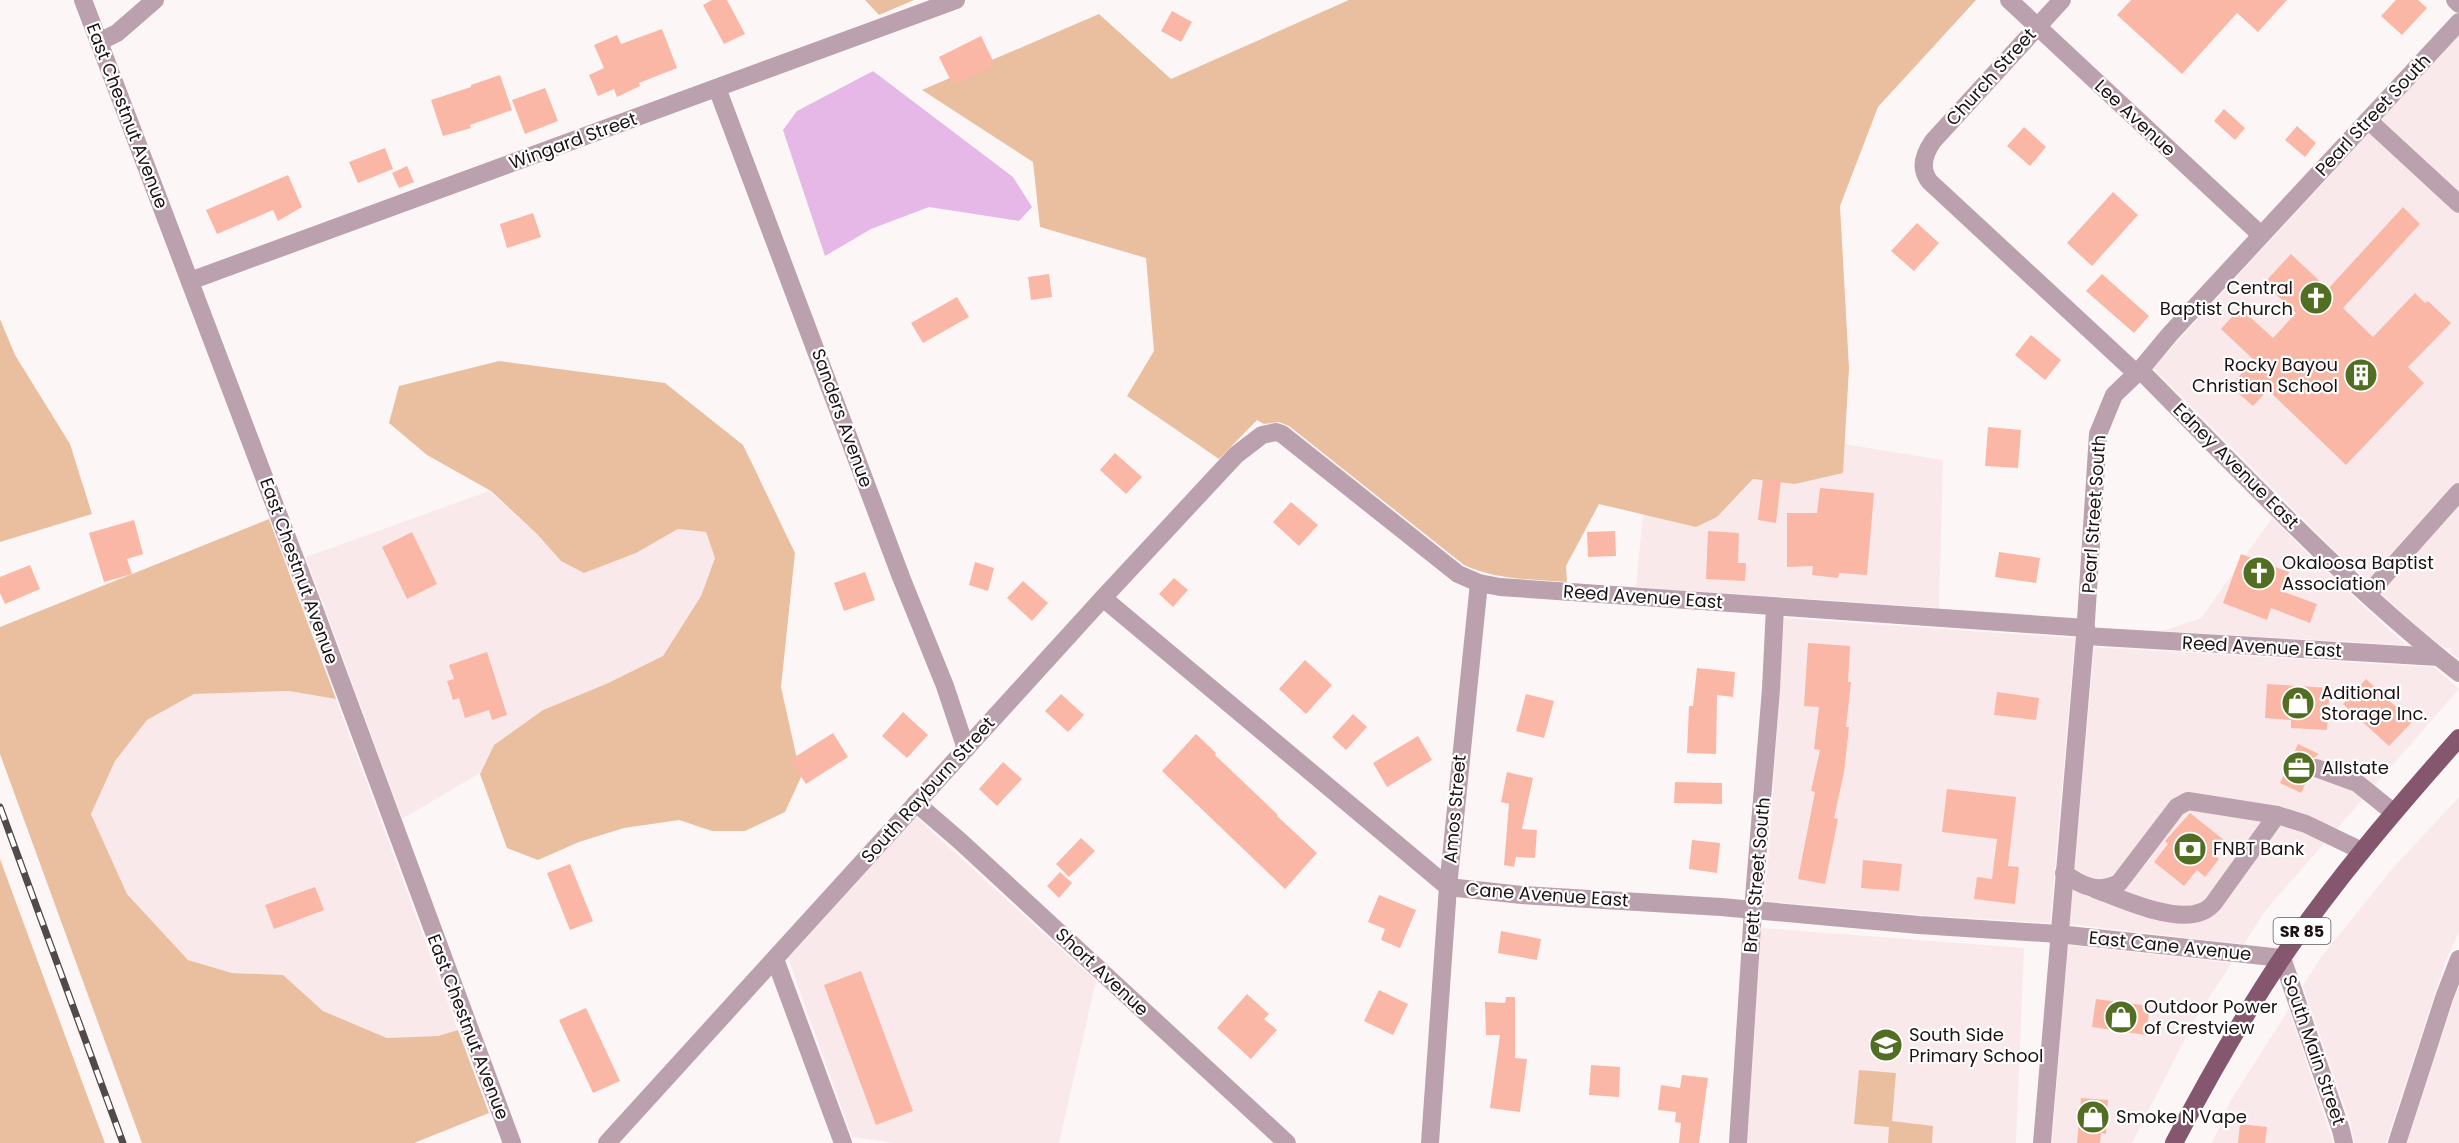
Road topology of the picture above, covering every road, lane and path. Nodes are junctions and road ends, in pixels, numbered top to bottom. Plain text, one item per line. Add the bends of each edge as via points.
1 (83, 0) edge
2 (155, 0) edge
3 (956, 0) edge
4 (2009, 0) edge
5 (2062, 0) edge
6 (2455, 0) edge
7 (2459, 4) edge
8 (2459, 22) edge
9 (2037, 26) junction
10 (99, 42) junction
11 (717, 88) junction
12 (2368, 120) junction
13 (1925, 158) joint
14 (2459, 204) edge
15 (2261, 235) junction
16 (190, 281) junction
17 (2138, 372) junction
18 (1253, 441) joint
19 (2459, 492) edge
20 (1479, 584) junction
21 (2368, 594) junction
22 (1103, 598) junction
23 (1775, 607) junction
24 (2086, 632) junction
25 (2439, 657) junction
26 (2459, 673) edge
27 (2459, 738) edge
28 (966, 748) junction
29 (2316, 768) dead end
30 (916, 803) junction
31 (2393, 812) junction
32 (2277, 815) junction
33 (2362, 851) junction
34 (2064, 873) junction
35 (1448, 887) junction
36 (2094, 889) junction
37 (1753, 910) junction
38 (2159, 912) junction
39 (2058, 934) junction
40 (2157, 945) junction
41 (2282, 958) junction
42 (775, 959) junction
43 (2458, 967) edge
44 (512, 1143) edge
45 (607, 1143) edge
46 (843, 1143) edge
47 (1287, 1143) edge
48 (1430, 1143) edge
49 (1738, 1143) edge
50 (2042, 1143) edge
51 (2174, 1143) edge
52 (2344, 1143) edge
53 (2397, 1143) edge

1 - 10 street, East Chestnut Avenue
2 - 10 street via 117,33
3 - 11 street, Wingard Street
4 - 9 street, Lee Avenue
5 - 9 street, Church Street
6 - 7 street
8 - 12 street, Pearl Street South
9 - 13 street, Church Street via 1933,141
9 - 15 street, Lee Avenue
10 - 16 street, East Chestnut Avenue
11 - 16 street, Wingard Street
11 - 28 street, Sanders Avenue
12 - 14 street
12 - 15 street, Pearl Street South
13 - 17 street, Edney Avenue East via 1923,167 1930,182
15 - 17 street, Pearl Street South
16 - 44 street, East Chestnut Avenue
17 - 21 street, Edney Avenue East
17 - 24 street, Pearl Street South via 2114,395 2098,434
18 - 20 street, Reed Avenue East via 1262,435 1282,434 1458,574
18 - 22 street, South Rayburn Street
19 - 21 street
20 - 23 street, Reed Avenue East
20 - 35 street, Amos Street
21 - 25 street, Edney Avenue East
22 - 28 street, South Rayburn Street
22 - 35 street, Cane Avenue East
23 - 24 street, Reed Avenue East
23 - 37 street, Brett Street South
24 - 25 street, Reed Avenue East
24 - 34 street, Pearl Street South
25 - 26 street, Edney Avenue East
27 - 31 main road, SR 85
28 - 30 street, South Rayburn Street
29 - 31 street via 2357,783
30 - 42 street, South Rayburn Street
30 - 47 street, Short Avenue
31 - 33 main road, SR 85
32 - 33 street via 2306,824
32 - 36 street via 2188,801 2177,807 2119,883
32 - 38 street via 2213,904 2200,913
33 - 41 main road, SR 85
34 - 36 street
34 - 39 street, Pearl Street South
35 - 37 street, Cane Avenue East
35 - 48 street, Amos Street
36 - 38 street
37 - 39 street, Cane Avenue East
37 - 49 street, Brett Street South
38 - 40 street
39 - 40 street, East Cane Avenue
39 - 50 street, Pearl Street South
40 - 41 street, East Cane Avenue
41 - 51 main road, SR 85 via 2215,1064
41 - 52 street, South Main Street
42 - 45 street, South Rayburn Street
42 - 46 street
43 - 53 street via 2425,1053

